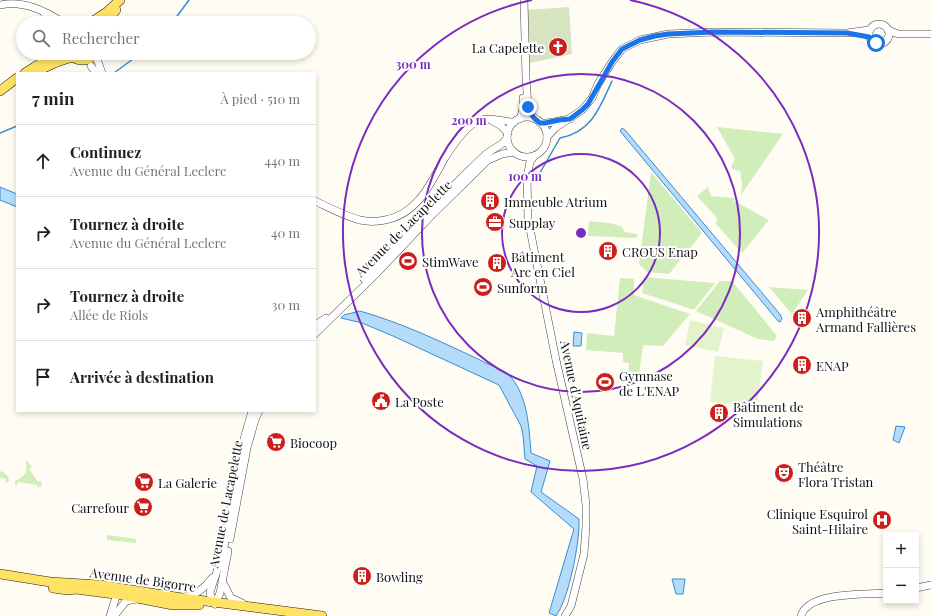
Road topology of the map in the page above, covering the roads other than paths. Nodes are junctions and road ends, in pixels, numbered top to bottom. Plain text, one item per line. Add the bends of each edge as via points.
1 (120, 0) edge
2 (125, 0) edge
3 (522, 0) edge
4 (0, 5) edge
5 (31, 7) junction
6 (46, 16) edge
7 (54, 16) edge
8 (101, 16) edge
9 (111, 16) edge
10 (888, 30) junction
11 (869, 34) junction
12 (898, 34) junction
13 (931, 34) edge
14 (888, 39) junction
15 (46, 60) edge
16 (61, 60) edge
17 (97, 60) edge
18 (91, 66) dead end
19 (27, 72) edge
20 (35, 72) edge
21 (95, 72) edge
22 (102, 72) edge
23 (16, 79) edge
24 (16, 83) edge
25 (486, 118) junction
26 (570, 119) junction
27 (517, 121) junction
28 (538, 121) junction
29 (508, 136) junction
30 (547, 137) junction
31 (517, 154) junction
32 (534, 156) junction
33 (527, 177) junction
34 (316, 201) edge
35 (316, 324) edge
36 (316, 333) edge
37 (252, 412) edge
38 (259, 412) edge
39 (217, 569) junction
40 (0, 574) edge
41 (0, 580) edge
42 (222, 581) junction
43 (931, 585) edge
44 (919, 587) edge
45 (72, 590) junction
46 (120, 593) junction
47 (883, 593) edge
48 (141, 597) junction
49 (176, 597) junction
50 (215, 603) junction
51 (114, 606) junction
52 (571, 606) junction
53 (299, 614) junction
54 (113, 616) edge
55 (322, 616) edge
56 (565, 616) edge
57 (570, 616) edge
58 (801, 616) edge

1 - 8 main road
2 - 9 main road
3 - 27 street via 524,106
3 - 28 street via 528,107
4 - 5 street via 18,4
5 - 6 street
5 - 7 street
10 - 11 street via 884,25 873,25
10 - 12 street
10 - 14 street
11 - 14 street via 873,42 880,44
11 - 26 street via 714,32 668,34 640,40 622,49 598,84 588,104
12 - 13 street
12 - 14 street
15 - 19 main road
16 - 20 main road
17 - 22 street
18 - 21 street
23 - 24 main road via 0,91
25 - 27 street
25 - 29 street via 500,125
25 - 34 street via 466,130 448,152 428,189 410,209 397,217 374,222 365,221
26 - 28 street via 545,123
26 - 30 street via 555,128
27 - 28 street via 530,118
27 - 29 street via 510,127
28 - 30 street via 544,127
29 - 31 street via 508,144
29 - 35 street, Avenue de Lacapelette via 423,215 343,302
30 - 32 street via 544,148
31 - 32 street
31 - 33 street, Avenue d'Aquitaine via 524,163
31 - 36 street, Avenue de Lacapelette via 502,154 488,160
32 - 33 street, Avenue d'Aquitaine
33 - 52 street, Avenue d'Aquitaine via 528,218 585,490 584,550
37 - 39 street, Avenue de Lacapelette via 240,453 223,553
38 - 42 street, Avenue de Lacapelette via 247,448
39 - 49 street via 208,584 196,593
39 - 50 street, Avenue de Lacapelette via 210,592
40 - 46 main road, Avenue de Bigorre via 50,582 87,583
41 - 45 main road, Avenue de Bigorre
42 - 50 street, Avenue de Lacapelette
42 - 53 street via 227,593 235,601 290,609
43 - 44 street
45 - 46 main road, Avenue de Bigorre
45 - 51 street via 104,596
46 - 48 main road, Avenue de Bigorre
46 - 49 main road, Avenue de Bigorre
46 - 51 street via 115,598
46 - 54 street
47 - 58 street via 823,599 808,605
48 - 50 main road, Avenue de Bigorre via 173,605
48 - 54 street via 126,601
49 - 50 main road, Avenue de Bigorre
50 - 53 main road, Avenue de Bigorre
51 - 54 street
52 - 56 street, Avenue d'Aquitaine
52 - 57 street
53 - 55 main road, Avenue de Bigorre

